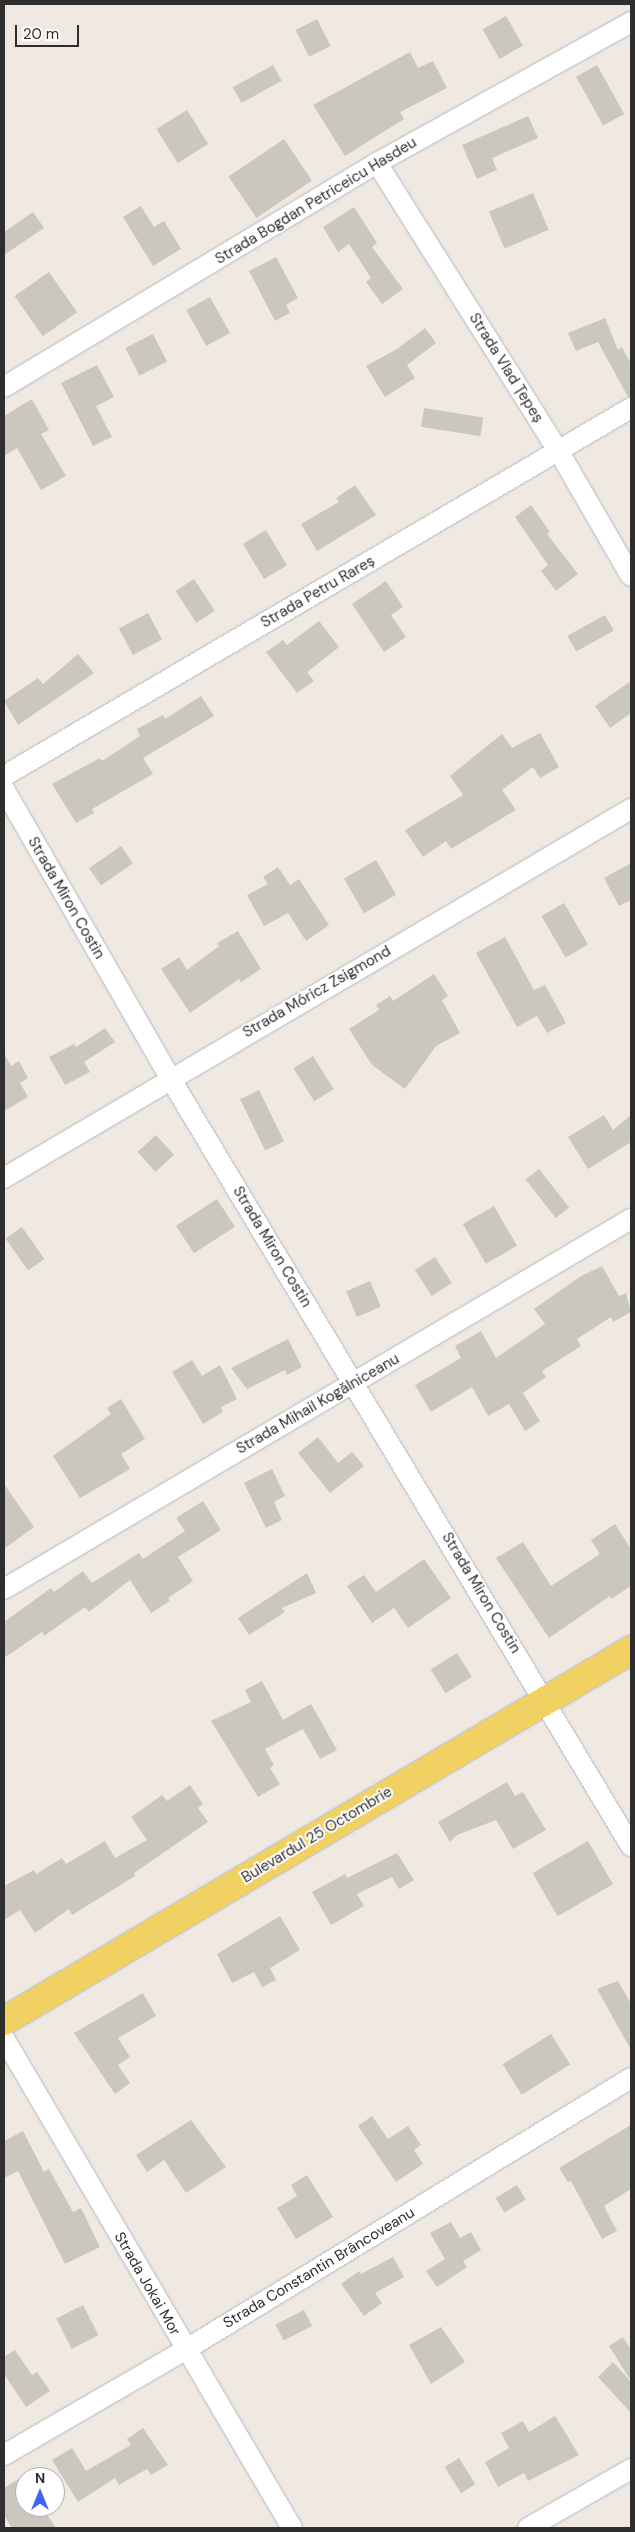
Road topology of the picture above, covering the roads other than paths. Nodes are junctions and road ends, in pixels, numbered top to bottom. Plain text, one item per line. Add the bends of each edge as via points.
1 (631, 22) edge
2 (377, 163) junction
3 (4, 387) edge
4 (631, 408) edge
5 (559, 452) junction
6 (631, 576) edge
7 (4, 776) edge
8 (4, 790) edge
9 (631, 809) edge
10 (170, 1078) junction
11 (4, 1178) edge
12 (631, 1219) edge
13 (354, 1383) junction
14 (4, 1589) edge
15 (631, 1650) edge
16 (546, 1700) junction
17 (631, 1846) edge
18 (4, 2021) edge
19 (4, 2038) edge
20 (631, 2078) edge
21 (185, 2350) junction
22 (4, 2455) edge
23 (631, 2469) edge
24 (292, 2528) edge
25 (528, 2528) edge

1 - 2 street, Strada Bogdan Petriceicu Hasdeu
2 - 3 street, Strada Bogdan Petriceicu Hasdeu
2 - 5 street, Strada Vlad Țepeș
4 - 5 street, Strada Petru Rareș
5 - 6 street, Strada Vlad Țepeș
5 - 7 street, Strada Petru Rareș
8 - 10 street, Strada Miron Costin
9 - 10 street, Strada Móricz Zsigmond
10 - 11 street, Strada Móricz Zsigmond
10 - 13 street, Strada Miron Costin
12 - 13 street, Strada Mihail Kogălniceanu
13 - 14 street, Strada Mihail Kogălniceanu
13 - 16 street, Strada Miron Costin
15 - 16 main road, Bulevardul 25 Octombrie
16 - 17 street, Strada Miron Costin
16 - 18 main road, Bulevardul 25 Octombrie
19 - 21 street, Strada Jokai Mor
20 - 21 street, Strada Constantin Brâncoveanu
21 - 22 street, Strada Constantin Brâncoveanu
21 - 24 street, Strada Jokai Mor
23 - 25 street

